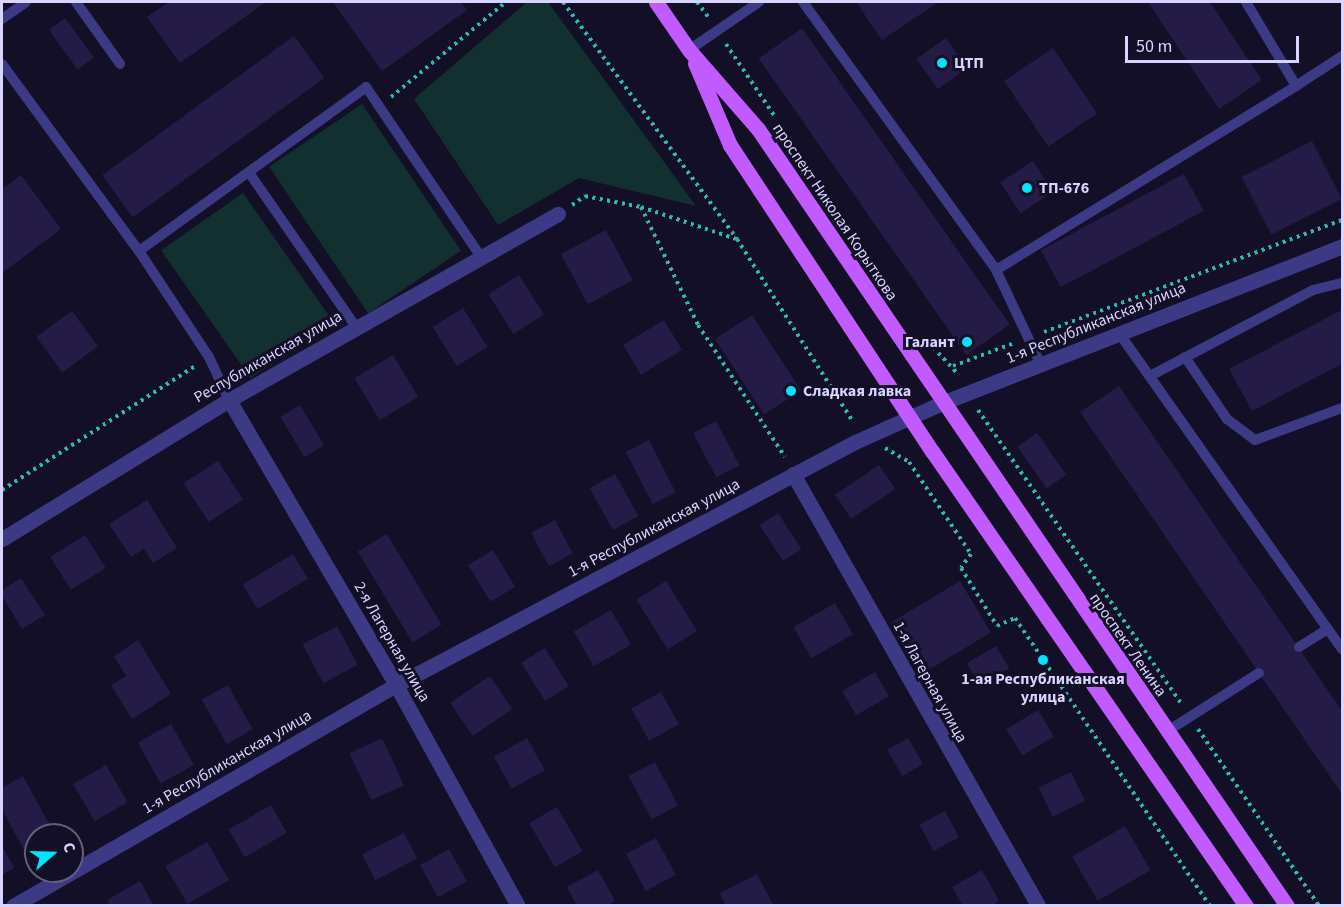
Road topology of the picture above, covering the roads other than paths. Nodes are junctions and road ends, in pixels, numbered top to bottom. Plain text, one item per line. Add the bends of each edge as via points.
1 (26, 2) edge
2 (76, 2) edge
3 (656, 2) edge
4 (759, 2) edge
5 (803, 2) edge
6 (1246, 2) edge
7 (2, 19) edge
8 (690, 50) junction
9 (1342, 56) edge
10 (2, 64) edge
11 (120, 64) dead end
12 (1296, 86) junction
13 (250, 174) junction
14 (558, 214) road end
15 (1342, 246) edge
16 (139, 251) junction
17 (482, 257) junction
18 (996, 270) junction
19 (1342, 283) edge
20 (356, 327) junction
21 (1119, 333) junction
22 (1185, 357) junction
23 (1041, 365) junction
24 (1150, 376) junction
25 (229, 400) junction
26 (942, 403) junction
27 (1342, 408) edge
28 (909, 416) junction
29 (794, 474) junction
30 (2, 539) edge
31 (1328, 629) junction
32 (1299, 647) dead end
33 (1342, 649) edge
34 (1259, 673) dead end
35 (396, 685) junction
36 (1166, 732) junction
37 (13, 906) edge
38 (518, 906) edge
39 (1038, 906) edge
40 (1246, 906) edge
41 (1287, 906) edge

1 - 7 lane
2 - 11 lane
3 - 8 main road, проспект Николая Корыткова
4 - 8 lane
5 - 18 lane
6 - 12 lane
8 - 26 main road, проспект Николая Корыткова via 758,129
8 - 28 main road, проспект Николая Корыткова via 730,145
9 - 12 lane
10 - 16 lane
12 - 18 lane
13 - 16 lane
13 - 17 lane via 366,87
13 - 20 lane
14 - 17 street, Республиканская улица
15 - 21 street, 1-я Республиканская улица
16 - 25 lane via 209,357
17 - 20 street, Республиканская улица
18 - 23 lane
19 - 22 lane via 1313,290
20 - 25 street, Республиканская улица
21 - 23 street, 1-я Республиканская улица
21 - 24 lane
22 - 24 lane
22 - 27 lane via 1227,418 1255,440
23 - 26 street, 1-я Республиканская улица
24 - 31 lane
25 - 30 street, Республиканская улица
25 - 35 street, 2-я Лагерная улица
26 - 28 street, 1-я Республиканская улица
26 - 36 main road, проспект Ленина
28 - 29 street, 1-я Республиканская улица
28 - 40 main road
29 - 35 street, 1-я Республиканская улица
29 - 39 street, 1-я Лагерная улица
31 - 32 lane
31 - 33 lane
34 - 36 lane
35 - 37 street, 1-я Республиканская улица
35 - 38 street, 2-я Лагерная улица
36 - 41 main road, проспект Ленина

